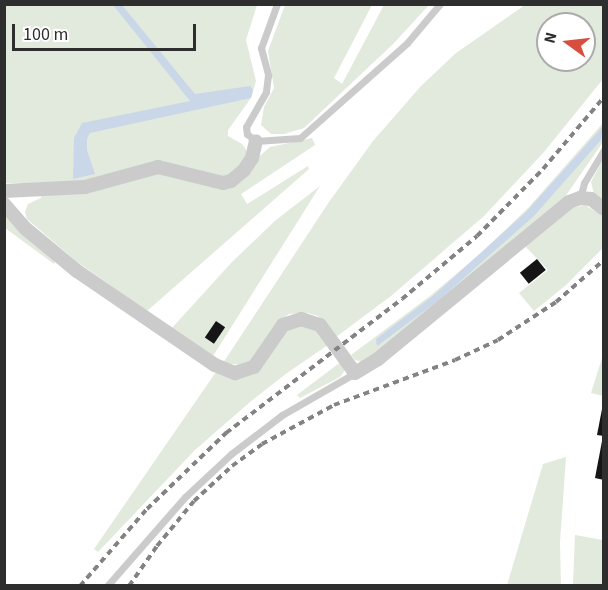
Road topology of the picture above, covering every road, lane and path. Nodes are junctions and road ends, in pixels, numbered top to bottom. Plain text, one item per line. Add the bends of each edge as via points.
1 (277, 4) edge
2 (440, 4) edge
3 (256, 141) junction
4 (603, 150) edge
5 (4, 191) edge
6 (580, 198) junction
7 (4, 204) edge
8 (603, 208) edge
9 (355, 373) junction
10 (107, 585) edge

1 - 3 lane via 261,48 268,75 266,92 246,127 247,134
2 - 3 lane via 407,43 300,138
3 - 5 street via 244,170 223,183 158,167 84,187
4 - 6 lane
6 - 8 street
6 - 9 street via 569,202 378,359
7 - 9 street via 26,229 77,271 221,369 235,373 254,367 283,325 301,319 320,325
9 - 10 lane via 282,415 224,460

